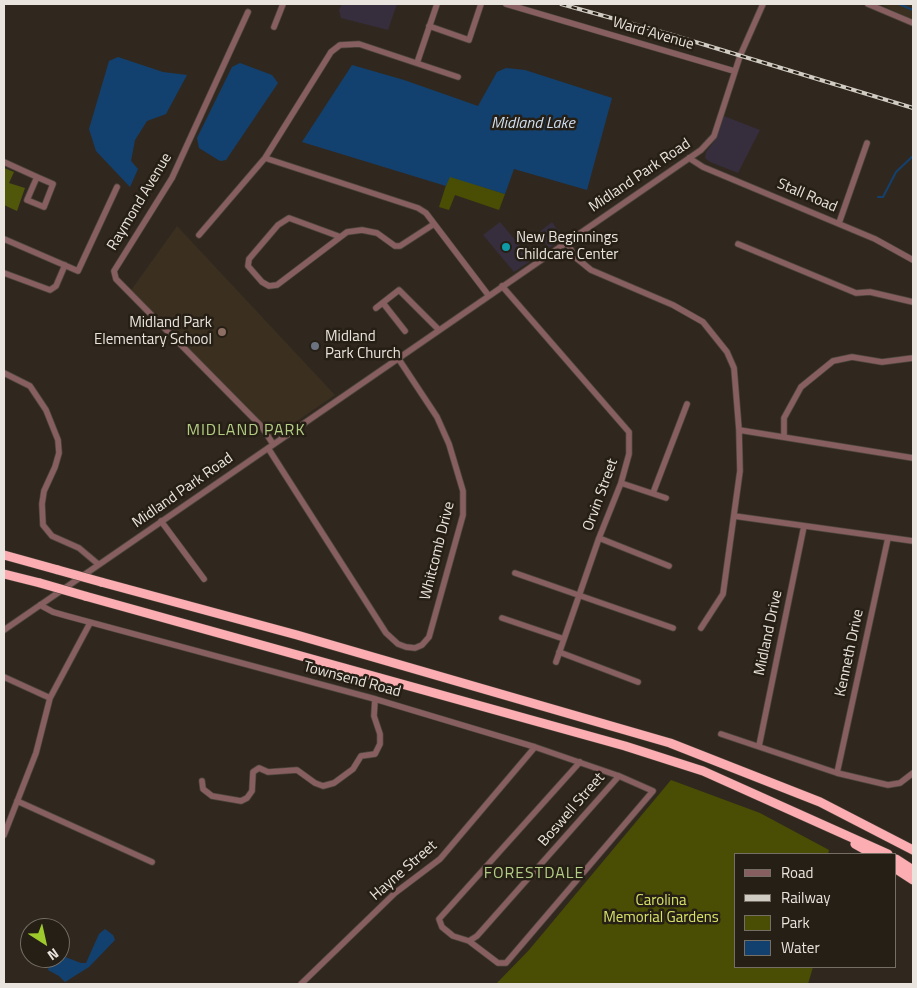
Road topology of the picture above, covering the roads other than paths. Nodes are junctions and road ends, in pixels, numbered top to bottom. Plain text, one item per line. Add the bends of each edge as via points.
1 (283, 4) edge
2 (436, 4) edge
3 (480, 4) edge
4 (506, 4) edge
5 (763, 4) edge
6 (868, 4) edge
7 (248, 12) dead end
8 (913, 22) edge
9 (429, 26) junction
10 (274, 28) dead end
11 (416, 63) junction
12 (734, 71) junction
13 (458, 76) dead end
14 (867, 143) dead end
15 (264, 158) junction
16 (689, 158) junction
17 (4, 162) edge
18 (37, 177) junction
19 (117, 187) dead end
20 (838, 223) junction
21 (434, 224) junction
22 (199, 235) dead end
23 (338, 236) junction
24 (4, 239) edge
25 (566, 241) junction
26 (738, 244) dead end
27 (913, 260) edge
28 (65, 265) junction
29 (4, 273) edge
30 (502, 286) junction
31 (488, 296) junction
32 (913, 302) edge
33 (382, 303) junction
34 (376, 308) dead end
35 (439, 330) junction
36 (405, 331) dead end
37 (398, 358) junction
38 (913, 358) edge
39 (4, 373) edge
40 (687, 404) dead end
41 (739, 430) junction
42 (784, 436) junction
43 (270, 446) junction
44 (913, 458) edge
45 (621, 483) junction
46 (653, 494) junction
47 (666, 498) dead end
48 (734, 516) junction
49 (161, 521) junction
50 (804, 526) junction
51 (599, 538) junction
52 (888, 538) junction
53 (913, 541) edge
54 (4, 555) edge
55 (98, 564) junction
56 (669, 566) dead end
57 (515, 573) dead end
58 (4, 574) edge
59 (204, 579) dead end
60 (579, 595) junction
61 (40, 605) junction
62 (502, 618) dead end
63 (378, 620) joint
64 (90, 623) junction
65 (673, 628) dead end
66 (701, 628) dead end
67 (4, 630) edge
68 (564, 638) junction
69 (559, 652) junction
70 (556, 662) dead end
71 (4, 677) edge
72 (638, 682) dead end
73 (50, 698) junction
74 (375, 699) junction
75 (721, 734) dead end
76 (759, 746) junction
77 (535, 747) junction
78 (580, 762) junction
79 (837, 773) junction
80 (913, 773) edge
81 (619, 776) junction
82 (202, 781) dead end
83 (17, 801) junction
84 (819, 822) junction
85 (4, 835) edge
86 (913, 850) edge
87 (871, 853) edge
88 (886, 853) edge
89 (897, 860) edge
90 (152, 862) dead end
91 (897, 870) edge
92 (913, 870) edge
93 (913, 880) edge
94 (469, 941) junction
95 (301, 984) edge

1 - 10 street
2 - 9 street
3 - 9 street via 469,40
4 - 12 street, Ward Avenue
5 - 12 street, Midland Park Road
6 - 8 street
7 - 43 street, Raymond Avenue via 172,178 114,270 116,279 262,427
9 - 11 street
11 - 13 street
11 - 15 street via 359,44 340,46 331,52
12 - 16 street, Midland Park Road via 714,136 702,150
14 - 20 street
15 - 21 street via 418,208
15 - 22 street
16 - 20 street, Stall Road via 703,167
16 - 25 street, Midland Park Road
17 - 18 street
18 - 18 street via 53,184 44,207 28,200
19 - 28 street via 78,271
20 - 27 street, Stall Road
21 - 23 street via 400,246 394,246 377,233 362,230
21 - 31 street
23 - 23 street via 277,285 269,286 262,282 248,266 249,259 278,225 289,218
24 - 28 street
25 - 30 street, Midland Park Road
25 - 41 street via 575,257 591,270 689,312 714,333 734,368
26 - 32 street via 856,293 870,292
28 - 29 street via 56,286 50,290
30 - 31 street, Midland Park Road
30 - 45 street, Orvin Street via 629,432 629,454
31 - 35 street, Midland Park Road
33 - 34 street
33 - 35 street via 399,290
33 - 36 street
35 - 37 street, Midland Park Road
37 - 43 street, Midland Park Road
37 - 63 street, Whitcomb Drive via 437,417 449,444 464,504 429,637 422,645 406,647 386,633
38 - 42 street via 882,362 852,357 833,361 802,387 784,418
39 - 55 street via 30,386 46,410 58,440 59,453 44,491 43,525 52,536 79,548
40 - 46 street
41 - 42 street
41 - 48 street via 740,472
42 - 44 street
43 - 49 street, Midland Park Road
43 - 63 street, Raymond Avenue
45 - 46 street
45 - 51 street, Orvin Street
46 - 47 street
48 - 50 street
48 - 66 street via 723,594
49 - 55 street, Midland Park Road
49 - 59 street
50 - 52 street
50 - 76 street, Midland Drive
51 - 56 street
51 - 60 street, Orvin Street
52 - 53 street
52 - 79 street, Kenneth Drive
54 - 86 highway, bridge via 297,635 670,743 820,802
55 - 61 street, Midland Park Road
57 - 60 street
58 - 84 highway, bridge via 625,746 703,771
60 - 65 street
60 - 68 street, Orvin Street
61 - 64 street, Townsend Road
61 - 67 street, Midland Park Road
62 - 68 street
64 - 73 street
64 - 74 street, Townsend Road
68 - 69 street, Orvin Street
69 - 70 street, Orvin Street
69 - 72 street
71 - 73 street
73 - 83 street via 36,753
74 - 77 street, Townsend Road
74 - 82 street via 374,716 380,744 374,754 361,756 353,769 334,783 323,786 297,770 268,772 259,768 253,772 252,791 241,801 212,796 203,789
75 - 76 street
76 - 79 street
77 - 78 street, Townsend Road
77 - 95 street, Hayne Street via 440,859 395,893
78 - 81 street, Townsend Road
78 - 94 street via 439,920 453,936
79 - 80 street via 888,785 900,783
81 - 94 street, Boswell Street via 477,936
81 - 94 street, Townsend Road via 653,791 506,963 498,962
83 - 85 street
83 - 90 street
84 - 87 highway
84 - 88 highway
89 - 92 highway
91 - 93 highway

